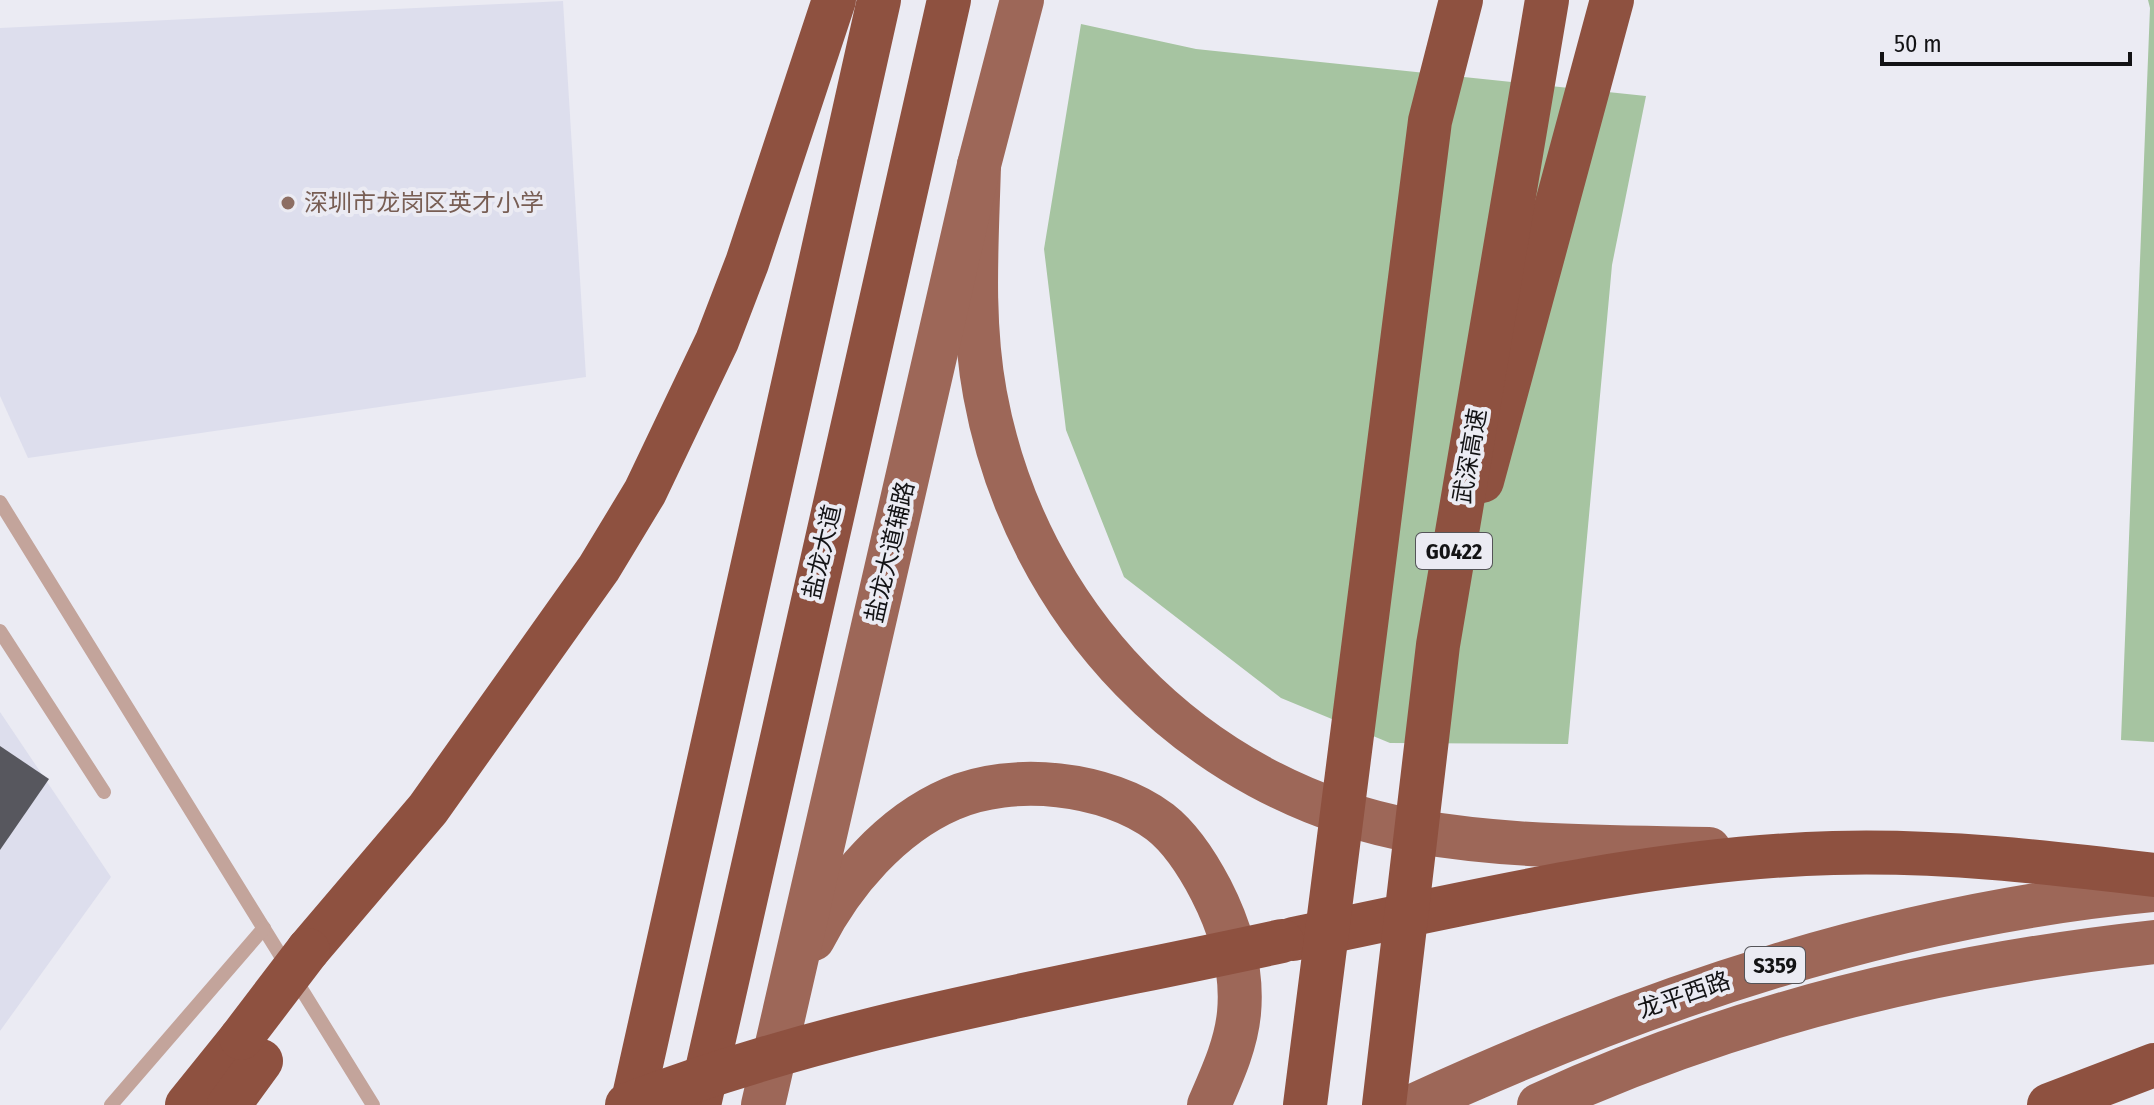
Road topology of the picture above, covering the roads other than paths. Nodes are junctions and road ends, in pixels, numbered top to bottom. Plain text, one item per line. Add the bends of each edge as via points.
1 (834, 0) edge
2 (879, 0) edge
3 (949, 0) edge
4 (1022, 0) edge
5 (1439, 0) edge
6 (1461, 0) edge
7 (1547, 0) edge
8 (1612, 0) edge
9 (1430, 121) junction
10 (979, 165) junction
11 (0, 502) edge
12 (0, 631) edge
13 (1438, 645) junction
14 (104, 792) dead end
15 (1831, 853) junction
16 (2154, 875) edge
17 (2154, 890) edge
18 (264, 928) junction
19 (2154, 942) edge
20 (791, 984) junction
21 (251, 1050) junction
22 (2154, 1065) edge
23 (111, 1105) edge
24 (187, 1105) edge
25 (229, 1105) edge
26 (373, 1105) edge
27 (630, 1105) edge
28 (699, 1105) edge
29 (763, 1105) edge
30 (1209, 1105) edge
31 (1305, 1105) edge
32 (1384, 1105) edge
33 (1415, 1105) edge
34 (1539, 1105) edge
35 (2049, 1105) edge

1 - 21 highway, bridge via 747,263 665,453 599,568
2 - 27 highway
3 - 28 highway, 盐龙大道
4 - 10 main road, 盐龙大道辅路
5 - 9 highway, bridge
6 - 9 highway, bridge
7 - 13 highway, 武深高速 / G0422, bridge
8 - 13 highway, bridge
9 - 31 highway, bridge
10 - 15 main road via 978,336 984,392 1012,494 1069,605 1109,658 1200,742 1299,796 1412,831 1538,844
10 - 20 main road, 盐龙大道辅路
11 - 18 lane
12 - 14 lane
13 - 32 highway, 武深高速 / G0422, bridge
15 - 16 highway via 1946,853
15 - 27 highway, bridge via 1608,875 1282,941 788,1052
17 - 33 main road, 龙平西路 / S359 via 1888,934 1754,970 1529,1052
18 - 23 lane
18 - 26 lane
19 - 34 main road, 龙平西路 / S359 via 2063,952 1802,1010 1673,1052
20 - 29 main road, 盐龙大道辅路
20 - 30 main road via 827,911 863,865 903,828 951,799 1002,784 1055,784 1108,796 1161,822 1199,867 1224,916 1237,965 1239,1013 1229,1060
21 - 24 highway
21 - 25 highway
22 - 35 highway

